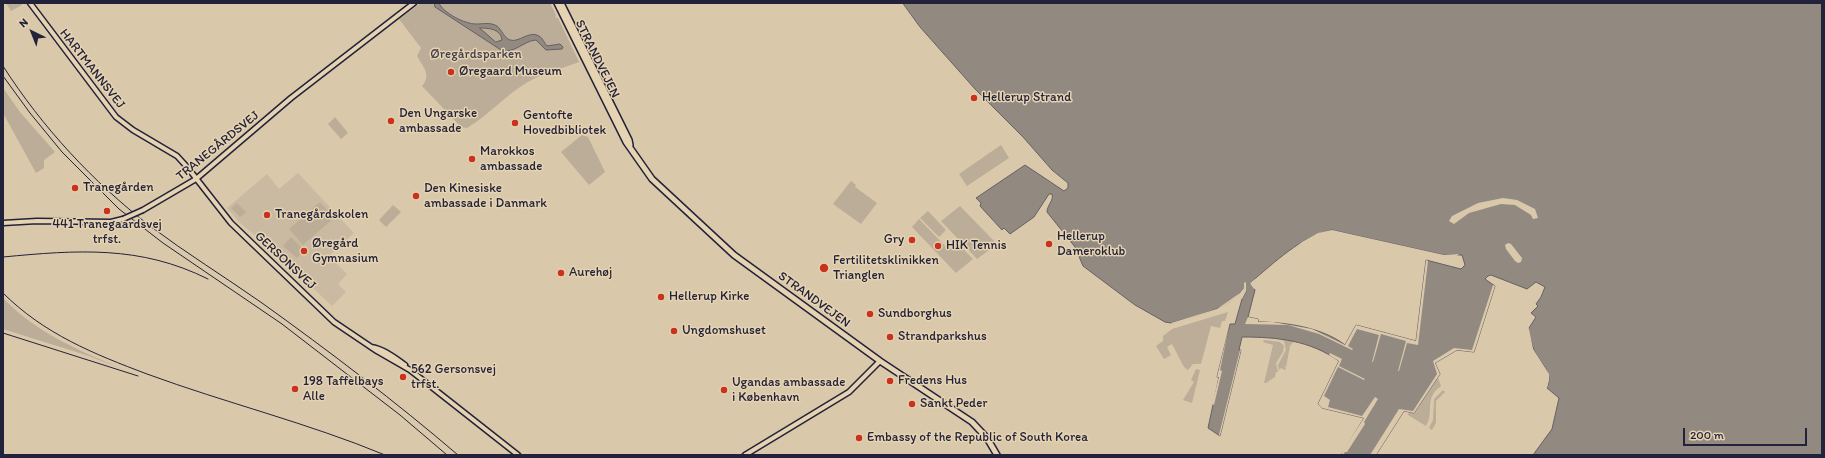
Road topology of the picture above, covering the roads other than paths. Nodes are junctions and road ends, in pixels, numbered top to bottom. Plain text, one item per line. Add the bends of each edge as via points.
1 (30, 3) edge
2 (33, 3) edge
3 (414, 3) edge
4 (557, 3) edge
5 (561, 3) edge
6 (34, 9) junction
7 (630, 146) junction
8 (196, 179) junction
9 (3, 223) edge
10 (880, 362) junction
11 (518, 455) edge
12 (745, 455) edge
13 (997, 455) edge

1 - 6 street, HARTMANNSVEJ
2 - 6 street, HARTMANNSVEJ
3 - 8 street, TRANEGÅRDSVEJ via 291,98
4 - 7 main road, STRANDVEJEN
5 - 7 main road, STRANDVEJEN
6 - 8 street, HARTMANNSVEJ via 116,117 133,130 174,153
7 - 10 main road, STRANDVEJEN via 652,179 722,244
8 - 9 street, TRANEGÅRDSVEJ, bridge via 143,210 111,222 36,220
8 - 11 street, GERSONSVEJ via 231,223 334,322 410,370
10 - 12 street via 849,392
10 - 13 main road, STRANDVEJEN via 972,422 987,438

